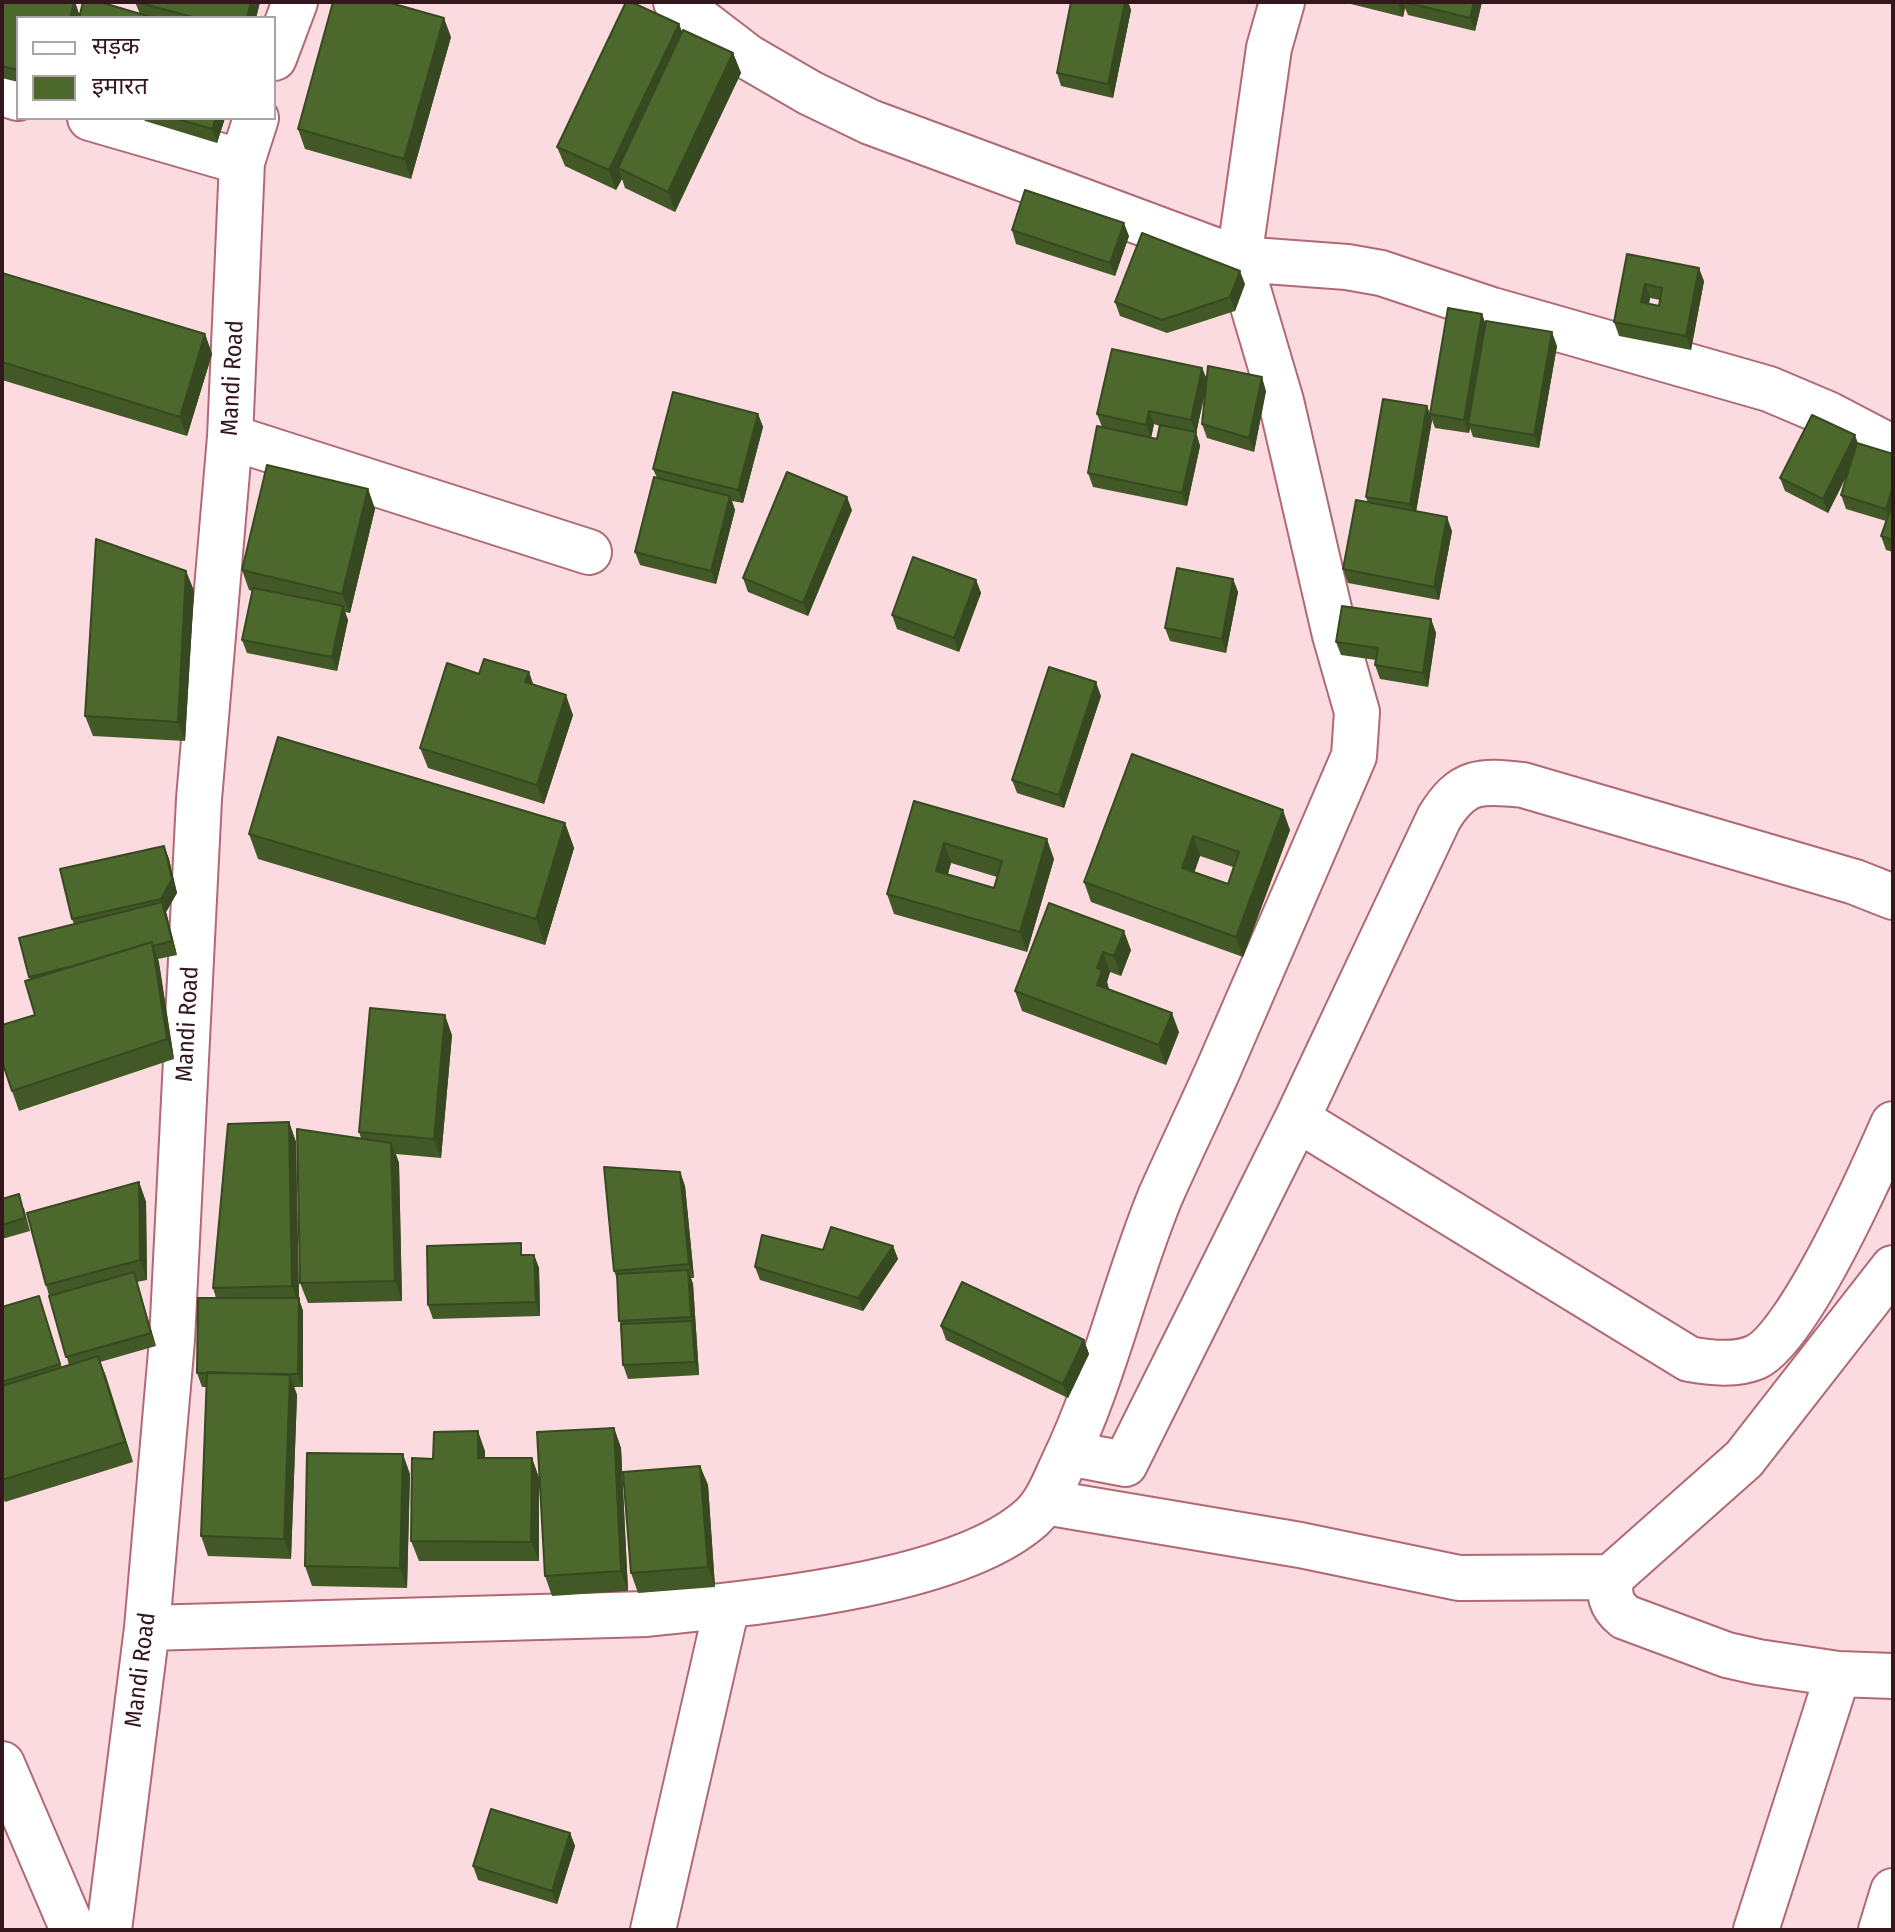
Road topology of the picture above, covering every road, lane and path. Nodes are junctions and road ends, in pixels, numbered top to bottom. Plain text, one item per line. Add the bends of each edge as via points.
1 (295, 2) edge
2 (676, 2) edge
3 (1282, 2) edge
4 (276, 53) edge
5 (97, 120) edge
6 (255, 120) edge
7 (242, 162) junction
8 (1239, 259) junction
9 (230, 437) junction
10 (1893, 448) edge
11 (589, 552) dead end
12 (1893, 897) edge
13 (1297, 1119) junction
14 (1893, 1124) edge
15 (1893, 1268) edge
16 (1068, 1453) junction
17 (1045, 1502) junction
18 (1611, 1577) junction
19 (727, 1606) junction
20 (147, 1628) junction
21 (1838, 1674) junction
22 (1893, 1676) edge
23 (2, 1764) edge
24 (1893, 1891) edge
25 (73, 1930) edge
26 (109, 1930) edge
27 (653, 1930) edge
28 (1756, 1930) edge
29 (1881, 1930) edge

1 - 4 street
2 - 8 street via 748,57 870,122
3 - 8 street via 1269,48
5 - 7 street
6 - 7 street, Mandi Road
7 - 9 street, Mandi Road
8 - 10 street via 1381,273 1769,389
8 - 16 street via 1281,401 1357,712 1354,756 1160,1199
9 - 11 street
9 - 20 street, Mandi Road via 199,799 172,1340
12 - 13 street via 1523,785 1489,781 1464,788 1439,818
13 - 14 street via 1689,1359 1712,1363 1741,1361 1769,1348 1809,1292
13 - 16 street via 1125,1464
15 - 18 street via 1744,1459
16 - 17 street
17 - 18 street via 1459,1578
17 - 19 street via 1014,1531 938,1564 862,1585
18 - 21 street via 1610,1599 1625,1617 1727,1655
19 - 20 street via 647,1614
19 - 27 street
20 - 26 street, Mandi Road
21 - 22 street
21 - 28 street
23 - 25 street
24 - 29 street

